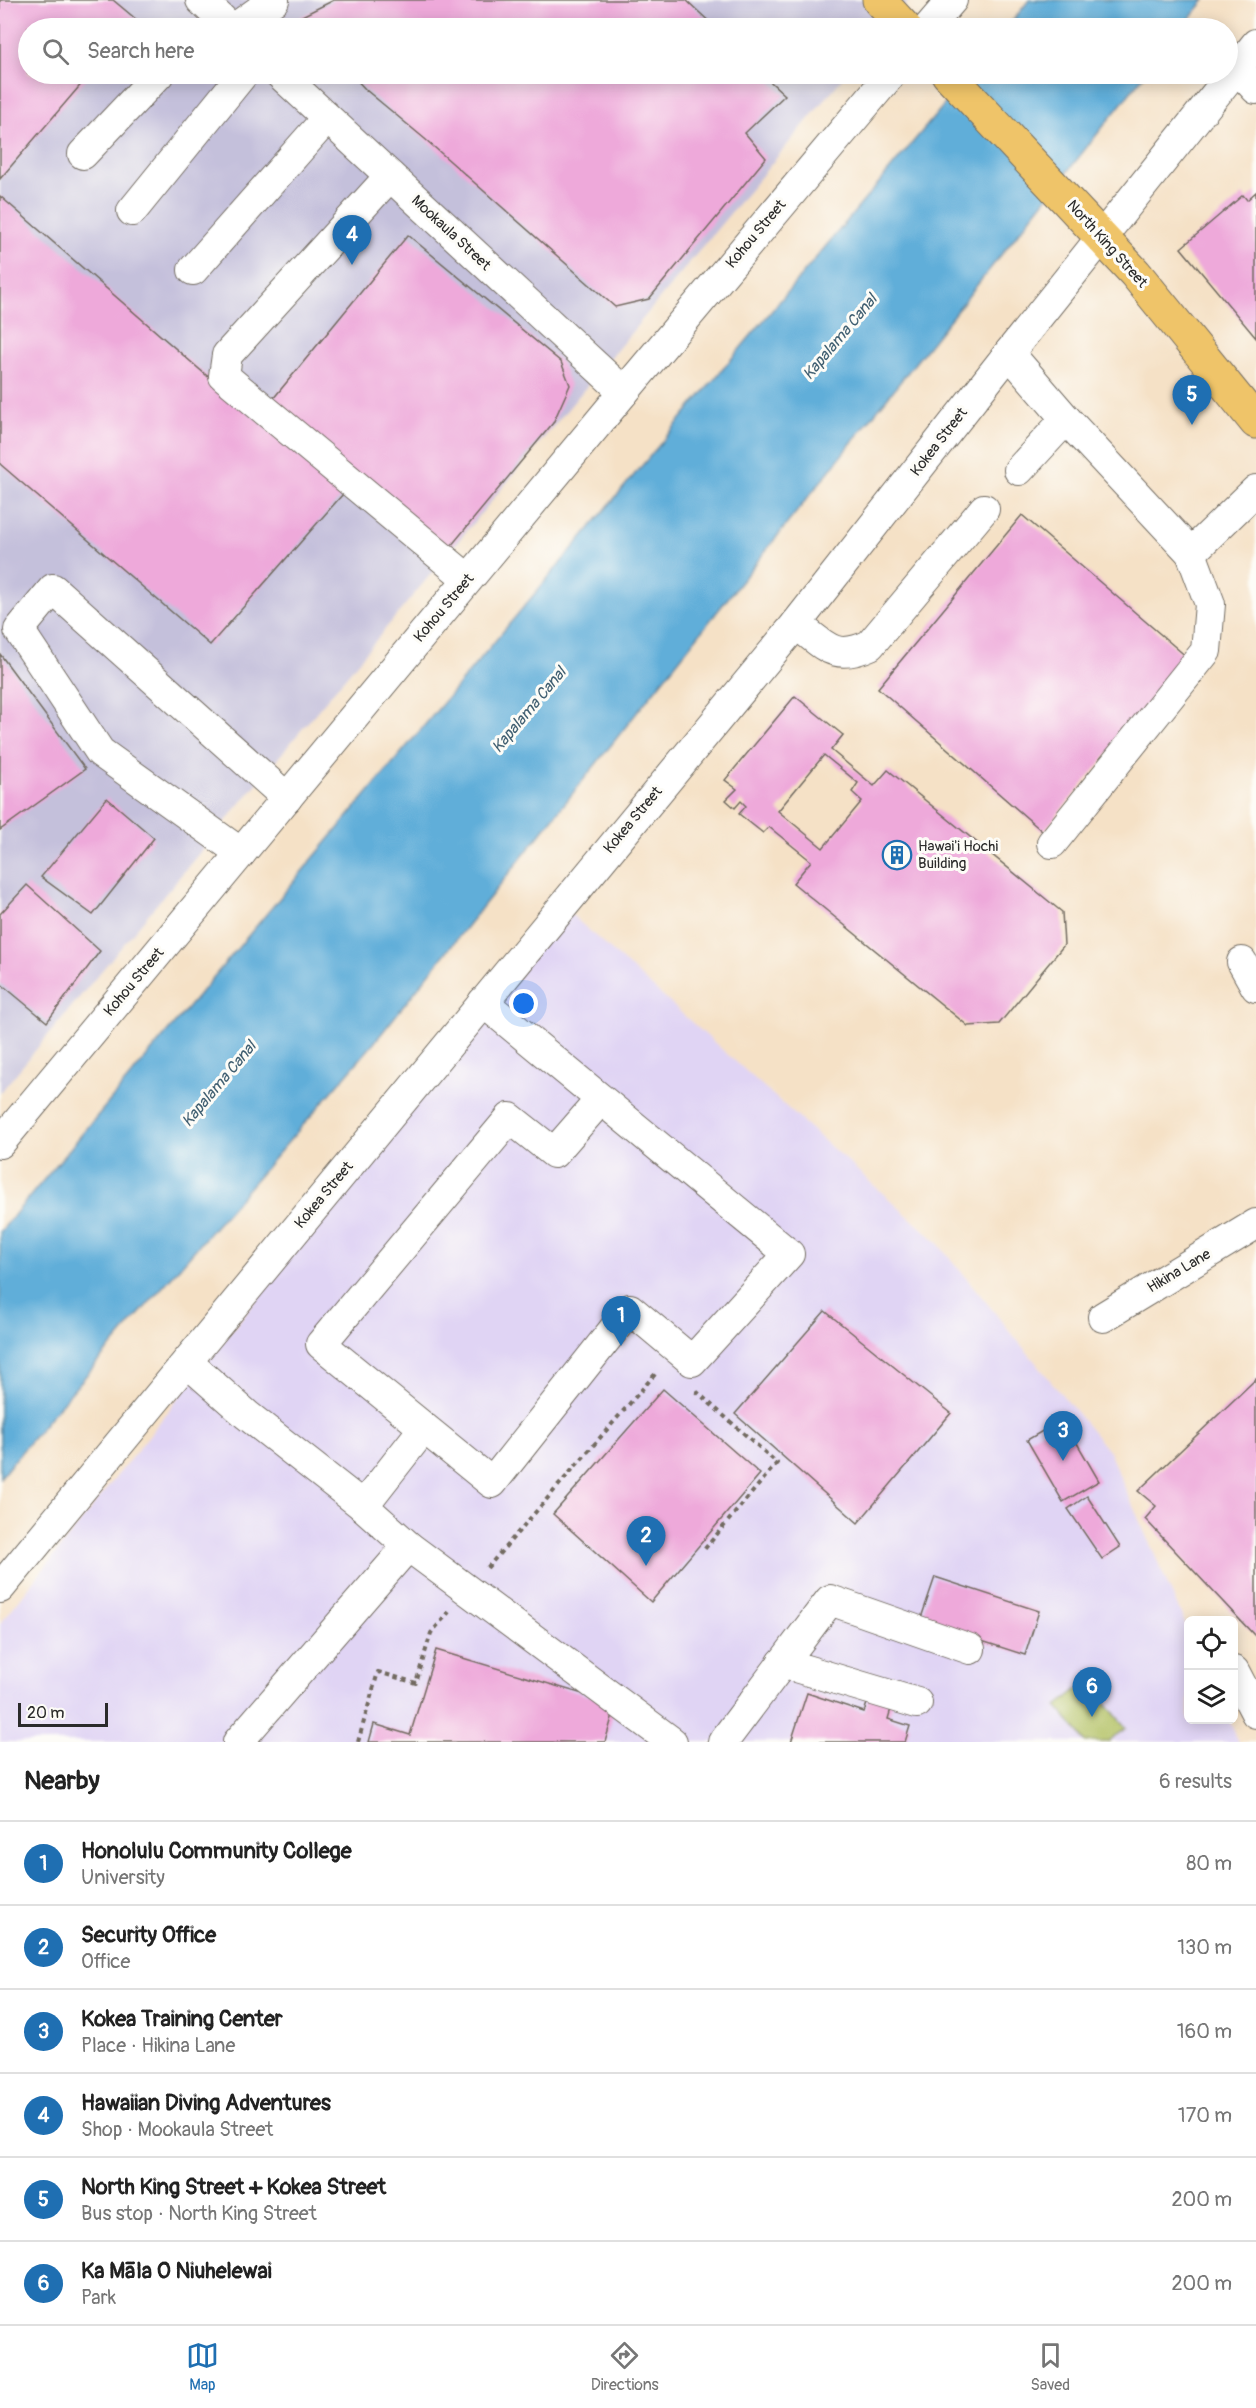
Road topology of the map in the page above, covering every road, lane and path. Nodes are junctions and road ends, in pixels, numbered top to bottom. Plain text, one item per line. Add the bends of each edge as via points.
1 (274, 0) edge
2 (879, 0) edge
3 (952, 0) edge
4 (218, 18) edge
5 (896, 18) edge
6 (937, 18) edge
7 (1256, 44) edge
8 (1247, 78) edge
9 (149, 84) edge
10 (235, 84) edge
11 (291, 84) edge
12 (883, 84) edge
13 (959, 84) edge
14 (327, 118) junction
15 (82, 154) dead end
16 (390, 176) junction
17 (132, 211) dead end
18 (1102, 237) junction
19 (192, 270) dead end
20 (1009, 353) junction
21 (624, 392) junction
22 (1066, 419) junction
23 (1256, 422) edge
24 (1019, 470) dead end
25 (1256, 490) edge
26 (984, 509) dead end
27 (1191, 553) junction
28 (468, 579) junction
29 (796, 624) junction
30 (287, 798) junction
31 (1052, 843) dead end
32 (241, 853) junction
33 (483, 1002) junction
34 (601, 1099) junction
35 (0, 1143) edge
36 (1256, 1224) edge
37 (1103, 1317) dead end
38 (187, 1362) junction
39 (665, 1364) dead end
40 (691, 1387) dead end
41 (424, 1428) junction
42 (363, 1506) junction
43 (408, 1546) junction
44 (702, 1552) dead end
45 (0, 1588) edge
46 (467, 1592) junction
47 (970, 1648) dead end
48 (782, 1664) junction
49 (1238, 1680) edge
50 (917, 1703) dead end
51 (1256, 1713) edge
52 (238, 1742) edge
53 (358, 1742) edge
54 (672, 1742) edge
55 (723, 1742) edge

1 - 4 street
2 - 5 main road
3 - 6 street
7 - 8 street, Kokea Street
8 - 18 street, Kokea Street
9 - 15 street
10 - 17 street
11 - 14 street, Mookaula Street
12 - 21 street, Kohou Street
13 - 18 main road, North King Street
14 - 16 street, Mookaula Street
14 - 19 street
16 - 21 street, Mookaula Street
16 - 28 street via 227,355 224,376
18 - 20 street, Kokea Street
18 - 23 main road, North King Street
20 - 22 street
20 - 29 street, Kokea Street
21 - 28 street, Kohou Street
22 - 24 street
22 - 27 street
25 - 27 street
26 - 29 street via 870,645 852,653 835,652
27 - 31 street via 1210,604 1206,651
28 - 30 street, Kohou Street
29 - 33 street, Kokea Street
30 - 32 street, Kohou Street
30 - 32 street via 53,589 19,630 100,752
32 - 35 street, Kohou Street
33 - 34 street
33 - 38 street, Kokea Street
34 - 41 street via 554,1153 510,1118 321,1344
34 - 41 street via 789,1254 692,1361 630,1309 492,1483
36 - 37 street, Hikina Lane
38 - 42 street via 247,1415
38 - 45 street, Kokea Street
39 - 46 path
40 - 44 path via 777,1464
41 - 42 street
42 - 43 street
43 - 46 street
43 - 52 street
46 - 53 path via 431,1634 416,1683 378,1672
46 - 54 street
47 - 48 street via 830,1600
48 - 50 street
48 - 55 street
49 - 51 street

